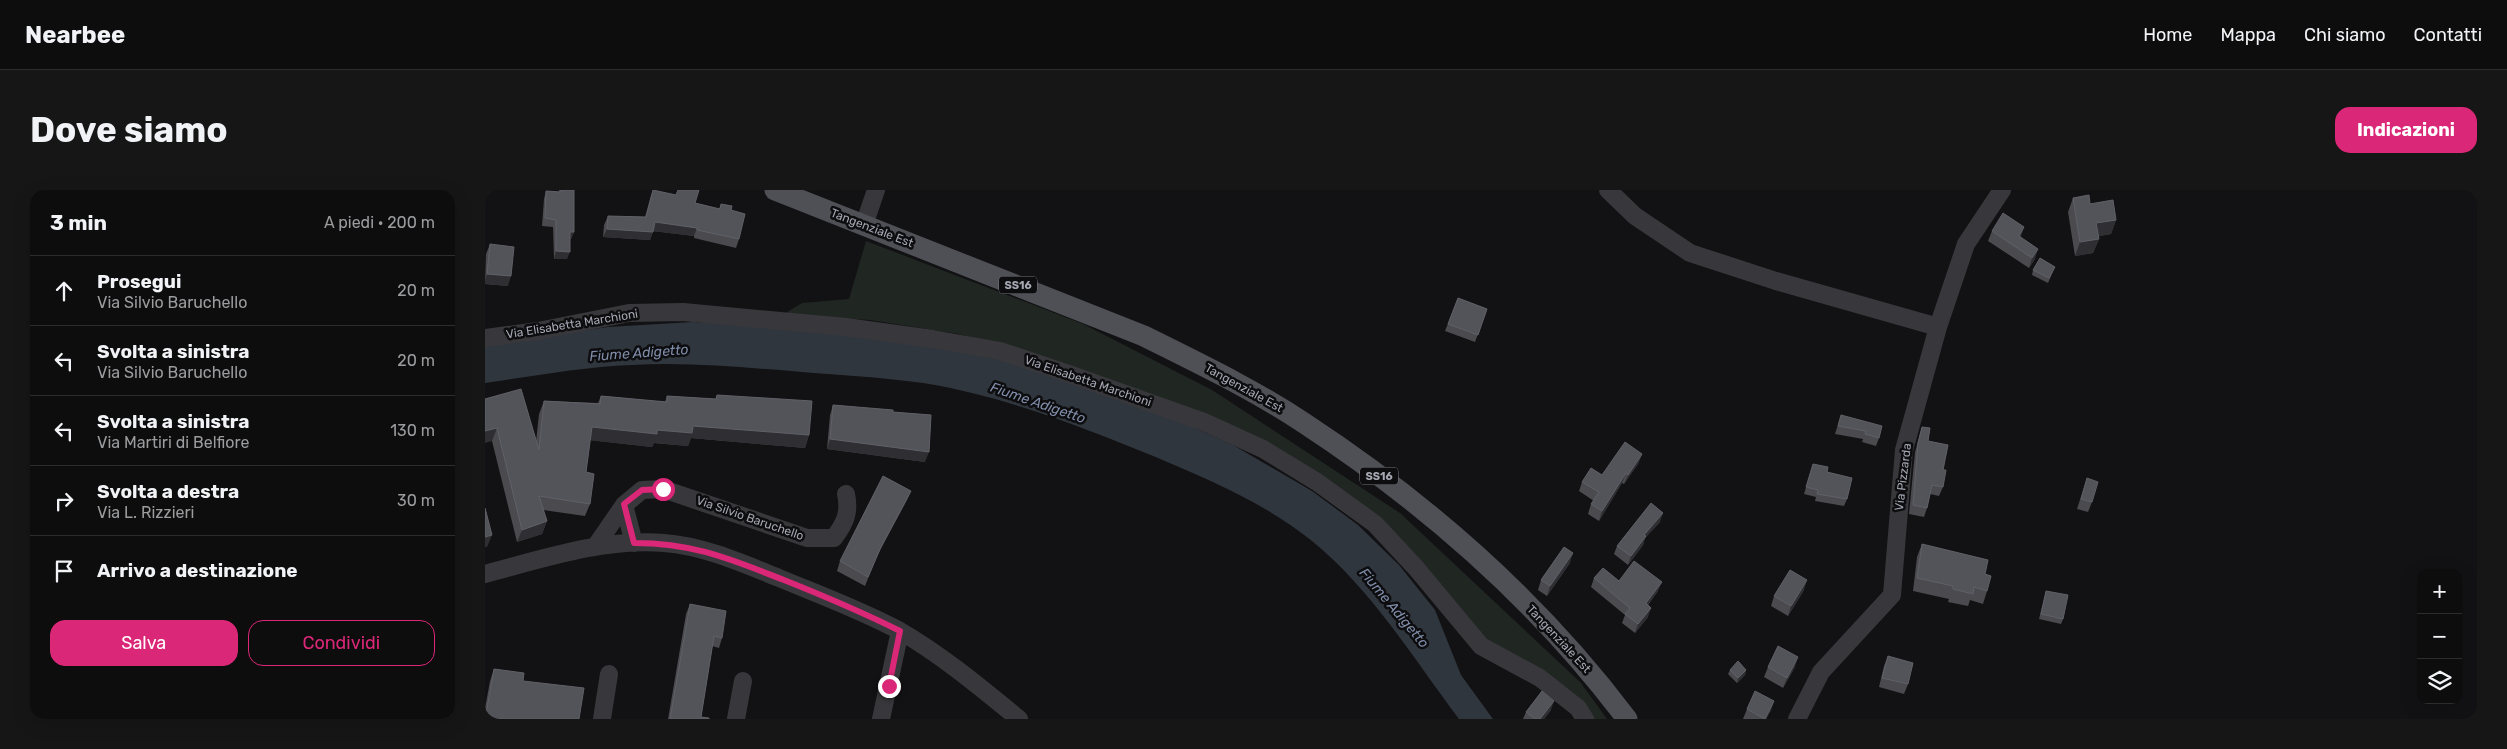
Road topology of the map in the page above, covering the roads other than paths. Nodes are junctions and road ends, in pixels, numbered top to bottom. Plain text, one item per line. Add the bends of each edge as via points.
1 (775, 190) edge
2 (876, 190) edge
3 (1608, 190) edge
4 (2001, 190) edge
5 (864, 225) junction
6 (1938, 327) junction
7 (485, 338) edge
8 (846, 494) dead end
9 (624, 504) junction
10 (634, 543) junction
11 (595, 547) junction
12 (485, 574) edge
13 (900, 631) junction
14 (609, 674) dead end
15 (743, 681) dead end
16 (602, 719) edge
17 (736, 719) edge
18 (881, 719) edge
19 (1019, 719) edge
20 (1585, 719) edge
21 (1627, 719) edge
22 (1797, 719) edge

1 - 5 main road, Tangenziale Est / SS16
2 - 5 street
3 - 6 street via 1635,216 1690,253
4 - 6 street, Via Pizzarda via 1966,244
5 - 21 main road, Tangenziale Est / SS16 via 1144,336 1303,422 1435,520 1529,605 1578,657
6 - 22 street, Via Pizzarda via 1904,450 1892,595 1821,672
7 - 20 street, Via Elisabetta Marchioni via 629,313 683,312 933,338 1000,351 1066,373 1204,422 1263,449 1317,482 1375,524 1481,646 1540,678 1578,708
8 - 9 street, Via Silvio Baruchello via 849,506 846,522 834,538 824,540 807,538 663,489 642,490
9 - 10 street
9 - 11 street, Via Silvio Baruchello
10 - 11 street
10 - 13 street via 664,543 723,555 852,607
11 - 12 street
13 - 18 street
13 - 19 street via 948,662
14 - 16 street
15 - 17 street

